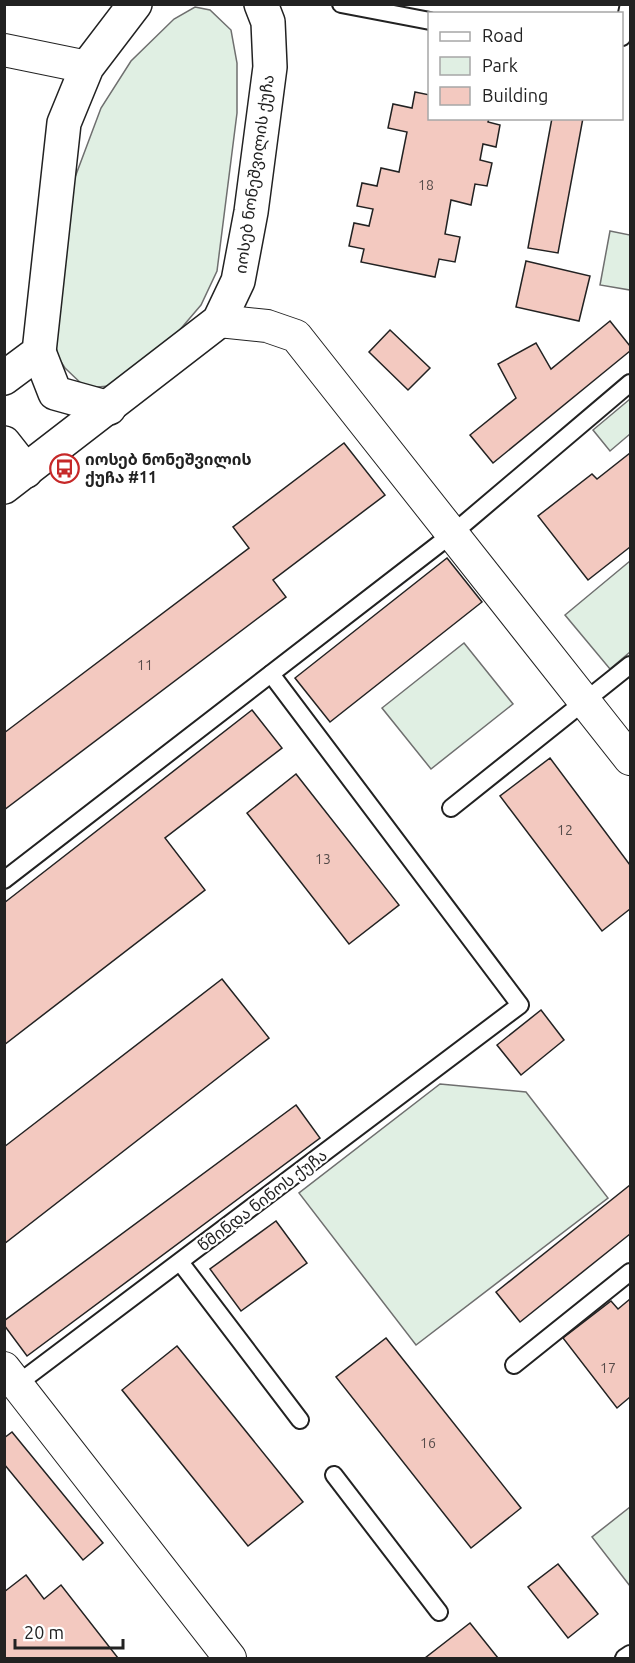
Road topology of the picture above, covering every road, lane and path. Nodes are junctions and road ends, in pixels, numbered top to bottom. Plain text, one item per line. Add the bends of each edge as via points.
1 (135, 4) edge
2 (261, 4) edge
3 (341, 4) edge
4 (629, 4) edge
5 (428, 21) edge
6 (623, 30) edge
7 (4, 50) edge
8 (87, 67) junction
9 (219, 321) junction
10 (39, 352) junction
11 (4, 378) edge
12 (630, 383) edge
13 (109, 408) junction
14 (4, 443) edge
15 (15, 479) edge
16 (452, 534) junction
17 (630, 665) edge
18 (271, 674) junction
19 (585, 701) junction
20 (630, 759) edge
21 (452, 808) dead end
22 (4, 880) edge
23 (180, 1262) junction
24 (630, 1272) edge
25 (514, 1365) dead end
26 (9, 1382) edge
27 (300, 1420) dead end
28 (334, 1475) dead end
29 (440, 1612) dead end
30 (630, 1654) edge
31 (230, 1659) edge
32 (624, 1659) edge

1 - 8 street
2 - 9 street, იოსებ ნონეშვილის ქუჩა via 268,22 270,67 251,212 238,281
3 - 5 lane
4 - 6 lane
7 - 8 street
8 - 10 street via 64,123
9 - 13 street, იოსებ ნონეშვილის ქუჩა
9 - 16 street via 267,326 296,336
10 - 11 street
10 - 13 street via 55,393
12 - 16 lane
13 - 15 street, იოსებ ნონეშვილის ქუჩა
14 - 15 street
16 - 18 lane
16 - 19 street
17 - 19 lane
18 - 22 lane
18 - 23 lane, წმინდა ნინოს ქუჩა via 520,1005
19 - 20 street
19 - 21 lane
23 - 26 lane, წმინდა ნინოს ქუჩა
23 - 27 lane
24 - 25 lane
26 - 31 street
28 - 29 lane
30 - 32 lane

